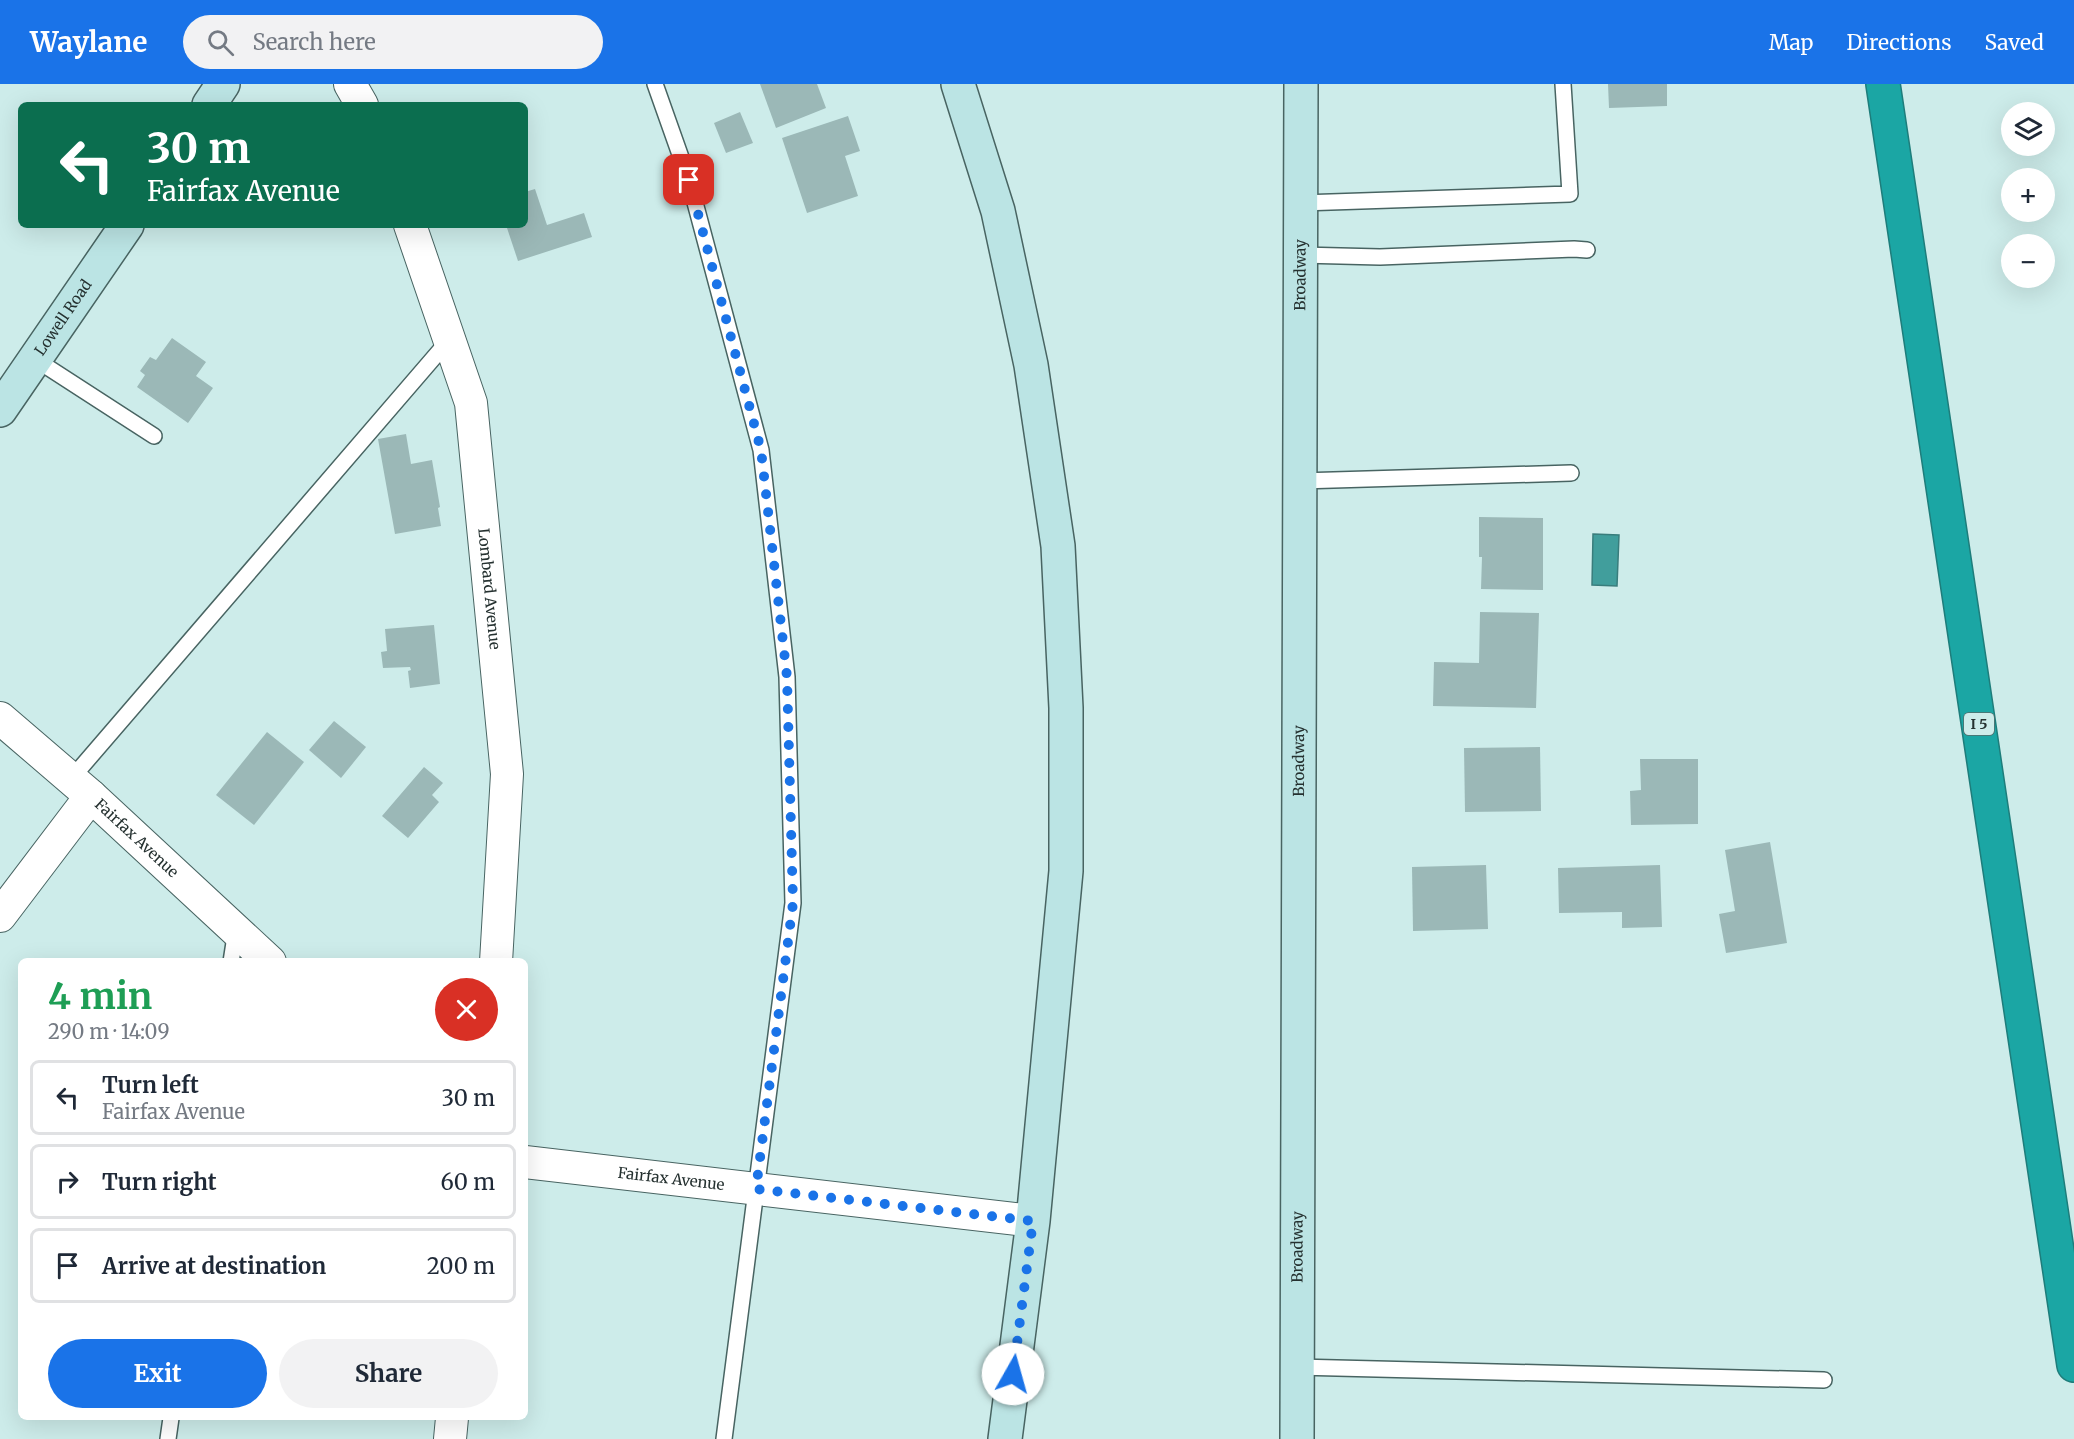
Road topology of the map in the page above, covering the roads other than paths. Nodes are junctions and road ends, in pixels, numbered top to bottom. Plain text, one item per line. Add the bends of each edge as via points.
1 (223, 84) edge
2 (351, 84) edge
3 (655, 84) edge
4 (1301, 84) edge
5 (1563, 84) edge
6 (1883, 84) edge
7 (959, 86) edge
8 (210, 102) edge
9 (360, 102) edge
10 (1301, 203) junction
11 (125, 228) edge
12 (411, 228) edge
13 (1587, 250) dead end
14 (1301, 255) junction
15 (450, 340) junction
16 (35, 359) junction
17 (0, 410) edge
18 (154, 436) dead end
19 (1571, 473) dead end
20 (1300, 481) junction
21 (0, 717) edge
22 (81, 788) junction
23 (0, 916) edge
24 (236, 930) junction
25 (232, 958) edge
26 (266, 958) edge
27 (496, 958) edge
28 (528, 1162) edge
29 (756, 1189) junction
30 (1033, 1221) junction
31 (2074, 1365) edge
32 (1297, 1367) junction
33 (1824, 1380) dead end
34 (171, 1420) edge
35 (452, 1420) edge
36 (168, 1439) edge
37 (450, 1439) edge
38 (724, 1439) edge
39 (1005, 1439) edge
40 (1297, 1439) edge

1 - 8 street
2 - 9 street
3 - 29 lane via 689,180 761,450 787,677 793,903
4 - 10 street, Broadway
5 - 10 lane via 1570,194
6 - 31 highway, I 5
7 - 30 street via 998,211 1031,365 1058,546 1066,708 1066,871
10 - 14 street, Broadway
11 - 16 street, Lowell Road
12 - 15 street, Lombard Avenue
13 - 14 lane via 1380,257
14 - 20 street, Broadway
15 - 22 lane
15 - 27 street, Lombard Avenue via 471,403 507,774
16 - 17 street, Lowell Road
16 - 18 lane
19 - 20 lane
20 - 32 street, Broadway
21 - 22 street, Fairfax Avenue
22 - 23 street
22 - 24 street, Fairfax Avenue
24 - 25 lane
24 - 26 street, Fairfax Avenue
28 - 29 street, Fairfax Avenue
29 - 30 street, Fairfax Avenue
29 - 38 lane
30 - 39 street
32 - 33 lane
32 - 40 street, Broadway
34 - 36 lane
35 - 37 street

